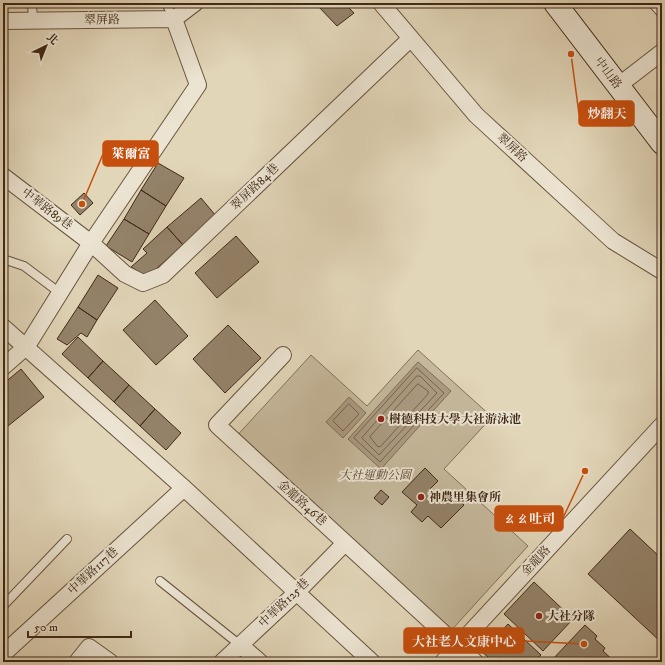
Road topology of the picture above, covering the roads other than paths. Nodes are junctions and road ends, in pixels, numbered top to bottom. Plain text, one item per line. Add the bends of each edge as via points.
1 (32, 3) edge
2 (166, 3) edge
3 (195, 3) edge
4 (381, 3) edge
5 (555, 3) edge
6 (652, 3) edge
7 (662, 14) edge
8 (174, 19) junction
9 (3, 21) edge
10 (34, 21) junction
11 (410, 39) junction
12 (662, 52) edge
13 (618, 86) junction
14 (662, 143) edge
15 (3, 176) edge
16 (91, 243) junction
17 (3, 259) edge
18 (662, 271) edge
19 (60, 293) junction
20 (3, 327) edge
21 (26, 346) junction
22 (283, 355) dead end
23 (3, 367) edge
24 (662, 424) edge
25 (184, 488) junction
26 (67, 539) dead end
27 (346, 543) junction
28 (160, 582) dead end
29 (297, 592) junction
30 (3, 606) edge
31 (240, 645) junction
32 (458, 645) junction
33 (3, 654) edge
34 (370, 661) edge
35 (77, 662) edge
36 (110, 662) edge
37 (222, 662) edge
38 (260, 662) edge
39 (442, 662) edge
40 (475, 662) edge

1 - 10 lane
2 - 8 lane
3 - 8 street
4 - 11 street, 翠屏路
5 - 13 main road, 中山路
6 - 7 lane
8 - 10 street, 翠屏路
8 - 16 street via 198,86
9 - 10 street, 翠屏路
11 - 16 street, 翠屏路84巷 via 162,274 143,283 125,274
11 - 18 street, 翠屏路 via 476,115 613,241
12 - 13 street
13 - 14 main road, 中山路
15 - 16 street, 中華路89巷
16 - 19 street
17 - 19 lane via 24,266
19 - 21 street
20 - 21 street
21 - 23 street
21 - 25 street
22 - 27 street, 金龍路46巷 via 217,425
24 - 32 street, 金龍路
25 - 29 street
25 - 33 street, 中華路117巷
26 - 30 lane
27 - 29 street, 中華路125巷
27 - 32 street, 金龍路46巷
28 - 31 lane
29 - 31 street, 中華路125巷
29 - 34 street
31 - 37 street, 中華路125巷
31 - 38 street
32 - 39 street, 金龍路
32 - 40 street, 金龍路46巷
35 - 36 street via 89,647

